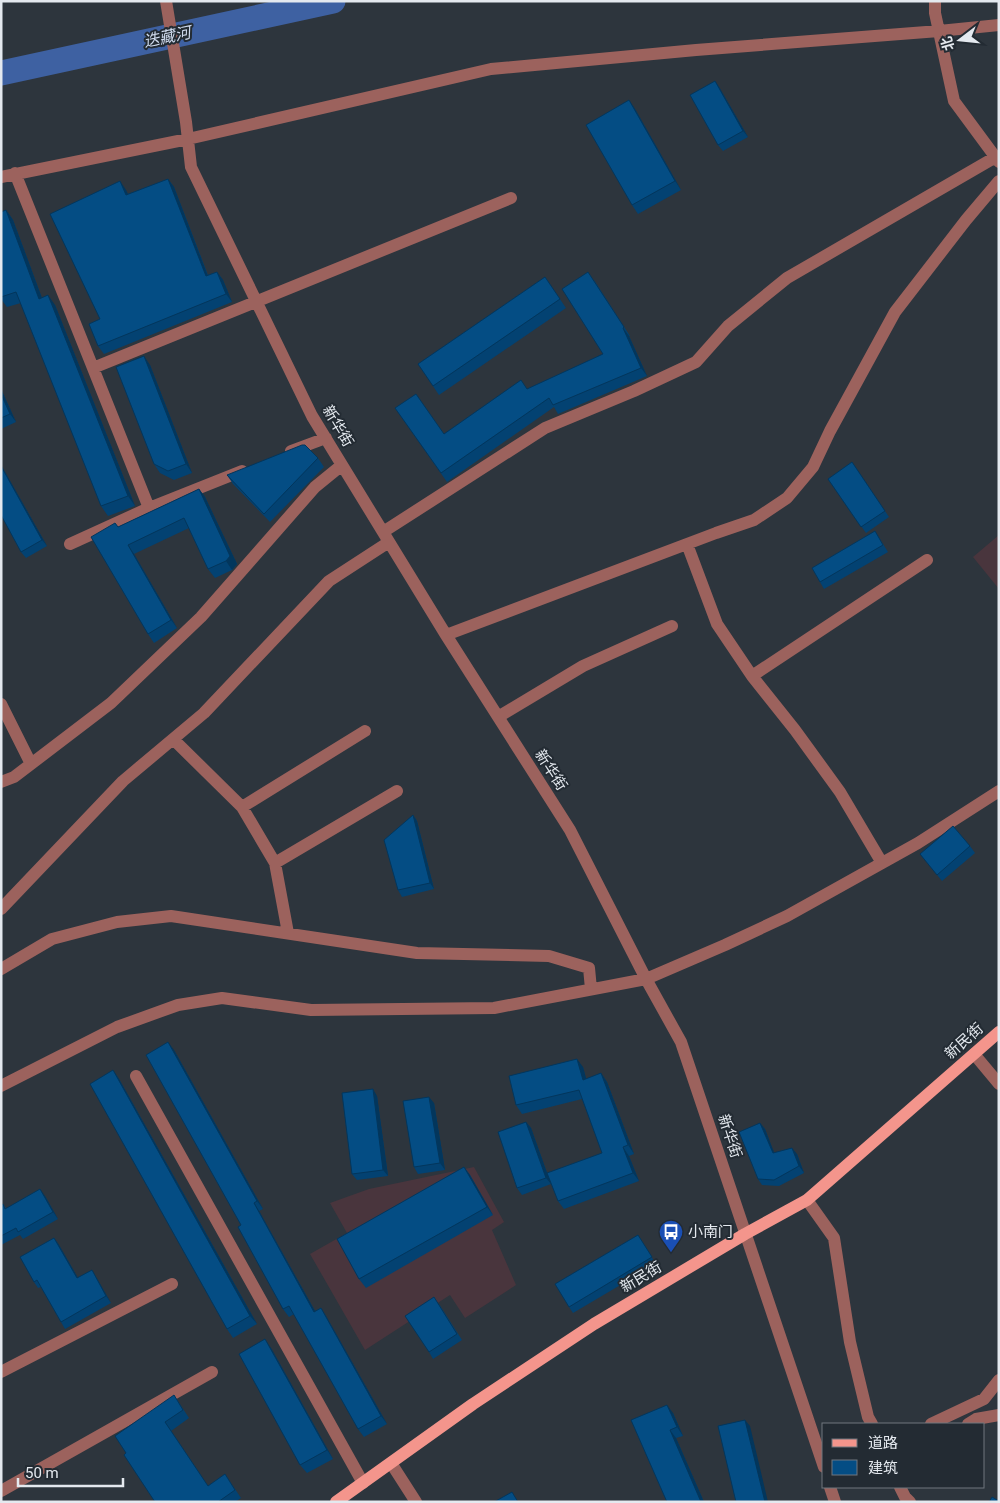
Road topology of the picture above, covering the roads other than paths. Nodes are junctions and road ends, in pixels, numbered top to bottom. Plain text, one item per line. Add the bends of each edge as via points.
1 (166, 1) edge
2 (935, 7) edge
3 (999, 25) edge
4 (939, 31) junction
5 (188, 139) junction
6 (997, 160) edge
7 (15, 173) junction
8 (1, 177) edge
9 (999, 181) edge
10 (511, 198) dead end
11 (256, 302) junction
12 (93, 368) junction
13 (326, 438) junction
14 (281, 455) edge
15 (342, 465) junction
16 (255, 466) edge
17 (149, 508) junction
18 (386, 537) junction
19 (70, 544) dead end
20 (687, 544) junction
21 (927, 560) dead end
22 (672, 626) dead end
23 (446, 635) junction
24 (752, 676) junction
25 (1, 704) edge
26 (498, 717) junction
27 (365, 731) dead end
28 (173, 739) junction
29 (31, 764) junction
30 (1, 782) edge
31 (999, 790) edge
32 (397, 791) dead end
33 (242, 807) junction
34 (882, 863) junction
35 (275, 864) junction
36 (1, 909) edge
37 (288, 933) junction
38 (1, 969) edge
39 (646, 979) junction
40 (591, 989) junction
41 (999, 1032) edge
42 (974, 1054) junction
43 (136, 1076) dead end
44 (999, 1084) edge
45 (1, 1086) edge
46 (807, 1200) junction
47 (745, 1234) junction
48 (172, 1284) dead end
49 (1, 1372) edge
50 (212, 1372) dead end
51 (999, 1380) edge
52 (999, 1415) edge
53 (871, 1423) edge
54 (933, 1423) edge
55 (970, 1423) edge
56 (822, 1461) edge
57 (391, 1463) junction
58 (363, 1483) junction
59 (830, 1488) edge
60 (902, 1488) edge
61 (1, 1491) edge
62 (336, 1502) edge
63 (416, 1502) edge
64 (835, 1502) edge
65 (910, 1502) edge

1 - 5 street, 新华街
2 - 4 street
3 - 4 street
4 - 5 street via 491,70
4 - 6 street via 954,101
5 - 7 street
5 - 11 street, 新华街 via 191,167
6 - 18 street via 787,278 728,326 696,362 545,428
7 - 8 street
7 - 12 street
9 - 20 street via 895,312 813,467 787,498 754,520
10 - 11 street
11 - 12 street
11 - 13 street, 新华街
12 - 17 street
13 - 14 street
13 - 15 street, 新华街
15 - 18 street, 新华街
15 - 29 street via 315,487 194,624 111,703
16 - 17 street
17 - 19 street
18 - 23 street, 新华街
18 - 28 street via 329,581 204,713
20 - 23 street
20 - 24 street via 717,624
21 - 24 street
22 - 26 street via 583,666
23 - 26 street, 新华街
24 - 34 street via 840,792
25 - 29 street
26 - 39 street, 新华街 via 570,830
27 - 33 street
28 - 33 street
28 - 36 street via 123,781
29 - 30 street
31 - 34 street
32 - 35 street
33 - 35 street
34 - 39 street via 787,916
35 - 37 street
37 - 38 street via 171,916 117,922 52,940
37 - 40 street via 417,953 549,956 589,968
39 - 40 street
39 - 47 street, 新华街 via 681,1042
40 - 45 street via 494,1008 311,1010 222,998 178,1005 118,1027
41 - 42 main road, 新民街
42 - 44 street
42 - 46 main road, 新民街
43 - 58 street
46 - 47 main road, 新民街
46 - 53 street via 834,1238 850,1342
47 - 56 street, 新华街
47 - 57 main road, 新民街 via 594,1324
48 - 49 street
50 - 61 street
51 - 54 street via 984,1399
52 - 55 street
57 - 58 main road, 新民街
57 - 63 street
58 - 62 main road, 新民街
59 - 64 street
60 - 65 street

